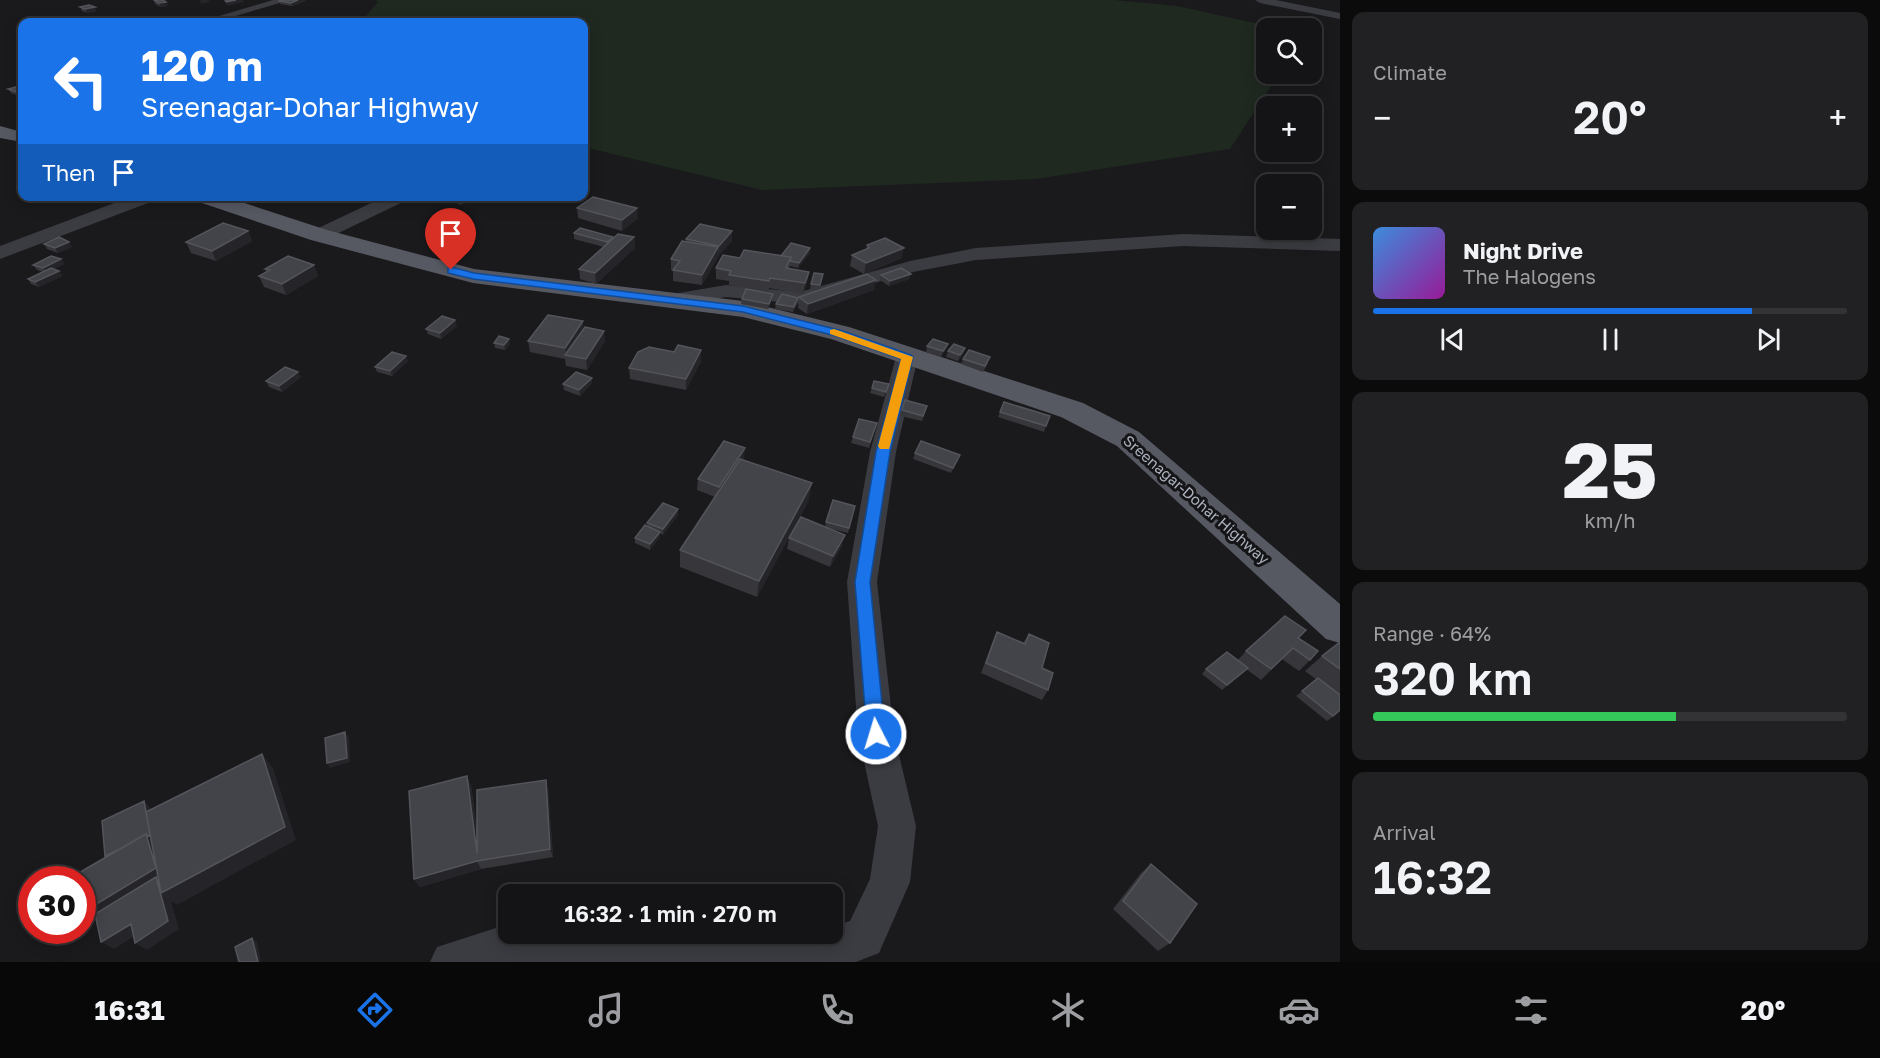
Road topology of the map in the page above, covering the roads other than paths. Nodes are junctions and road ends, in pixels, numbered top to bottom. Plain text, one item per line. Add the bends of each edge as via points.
1 (285, 0) edge
2 (1260, 0) edge
3 (226, 16) edge
4 (1340, 16) edge
5 (0, 132) edge
6 (18, 136) edge
7 (137, 201) edge
8 (215, 201) edge
9 (390, 201) edge
10 (319, 235) junction
11 (1340, 245) edge
12 (0, 253) edge
13 (667, 301) junction
14 (907, 357) junction
15 (1340, 627) edge
16 (452, 962) edge

1 - 3 street
2 - 4 street
5 - 6 main road
7 - 12 street
8 - 10 main road, Sreenagar-Dohar Highway
9 - 10 street
10 - 13 main road, Sreenagar-Dohar Highway via 473,276
11 - 13 street via 1183,240 976,254 910,267 801,298 726,291
13 - 14 main road, Sreenagar-Dohar Highway via 743,309 840,333
14 - 15 main road, Sreenagar-Dohar Highway via 1072,410 1128,439
14 - 16 street via 883,452 862,582 876,734 897,826 890,882 864,938 809,956 669,942 502,947

